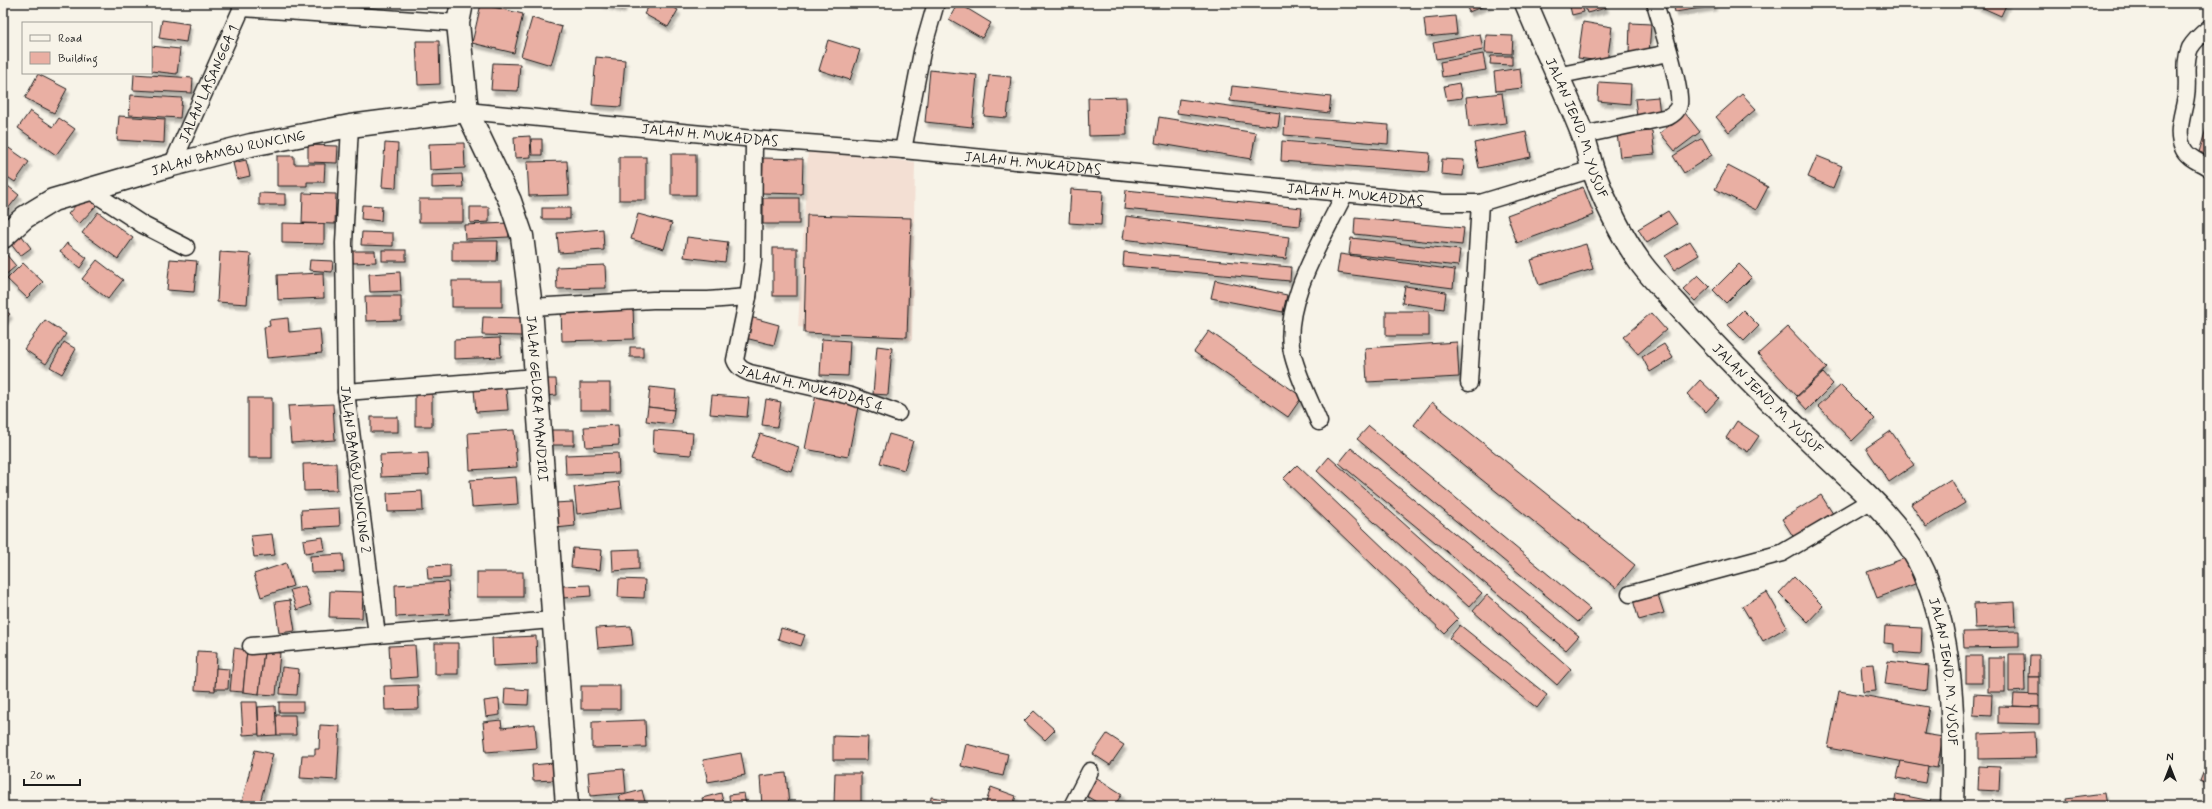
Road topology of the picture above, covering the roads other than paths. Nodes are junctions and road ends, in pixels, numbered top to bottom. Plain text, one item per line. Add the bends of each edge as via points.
1 (936, 3) edge
2 (1526, 3) edge
3 (1655, 3) edge
4 (243, 6) edge
5 (460, 13) edge
6 (2209, 28) edge
7 (1669, 53) junction
8 (1556, 76) junction
9 (467, 111) junction
10 (350, 126) junction
11 (1583, 135) junction
12 (754, 139) junction
13 (903, 150) junction
14 (172, 165) junction
15 (2209, 168) edge
16 (1593, 169) junction
17 (88, 189) junction
18 (1345, 193) junction
19 (1480, 203) junction
20 (3, 237) edge
21 (186, 248) dead end
22 (748, 297) junction
23 (531, 307) junction
24 (536, 377) junction
25 (1469, 383) dead end
26 (346, 392) junction
27 (898, 413) dead end
28 (1319, 422) dead end
29 (1872, 500) junction
30 (1630, 594) dead end
31 (552, 620) junction
32 (377, 635) junction
33 (251, 646) dead end
34 (1090, 771) dead end
35 (567, 806) edge
36 (1072, 806) edge
37 (1952, 806) edge

1 - 13 street via 922,52
2 - 8 main road, JALAN JEND. M. YUSUF
3 - 7 street
4 - 5 street
4 - 14 street, JALAN LASANGGA 1
5 - 9 main road, JALAN GELORA MANDIRI
6 - 15 street via 2191,47 2186,62 2186,96 2180,138 2183,148 2191,157
7 - 8 street
7 - 11 street via 1678,88 1679,103 1674,114
8 - 11 main road, JALAN JEND. M. YUSUF
9 - 10 main road, JALAN BAMBU RUNCING
9 - 12 street, JALAN H. MUKADDAS
9 - 23 main road, JALAN GELORA MANDIRI via 510,201 522,236
10 - 14 main road, JALAN BAMBU RUNCING via 251,145
10 - 26 street, JALAN BAMBU RUNCING 2 via 344,243
11 - 16 main road, JALAN JEND. M. YUSUF
12 - 13 street, JALAN H. MUKADDAS
12 - 22 street, JALAN H. MUKADDAS 4 via 753,260
13 - 18 street, JALAN H. MUKADDAS
14 - 17 main road, JALAN BAMBU RUNCING
16 - 19 street, JALAN H. MUKADDAS
16 - 29 main road, JALAN JEND. M. YUSUF via 1616,221 1641,264 1750,381
17 - 20 main road, JALAN BAMBU RUNCING via 53,200 25,217
17 - 21 street via 143,225
18 - 19 street, JALAN H. MUKADDAS via 1444,203
18 - 28 street via 1312,258 1293,314 1293,355
19 - 25 street
22 - 23 street
22 - 27 street, JALAN H. MUKADDAS 4 via 735,360 742,370 750,374 851,396
23 - 24 main road, JALAN GELORA MANDIRI
24 - 26 street
24 - 31 main road, JALAN GELORA MANDIRI
26 - 32 street, JALAN BAMBU RUNCING 2
29 - 30 street via 1782,553
29 - 37 main road, JALAN JEND. M. YUSUF via 1918,559 1941,623 1951,708
31 - 32 street
31 - 35 main road, JALAN GELORA MANDIRI
32 - 33 street
34 - 36 street

